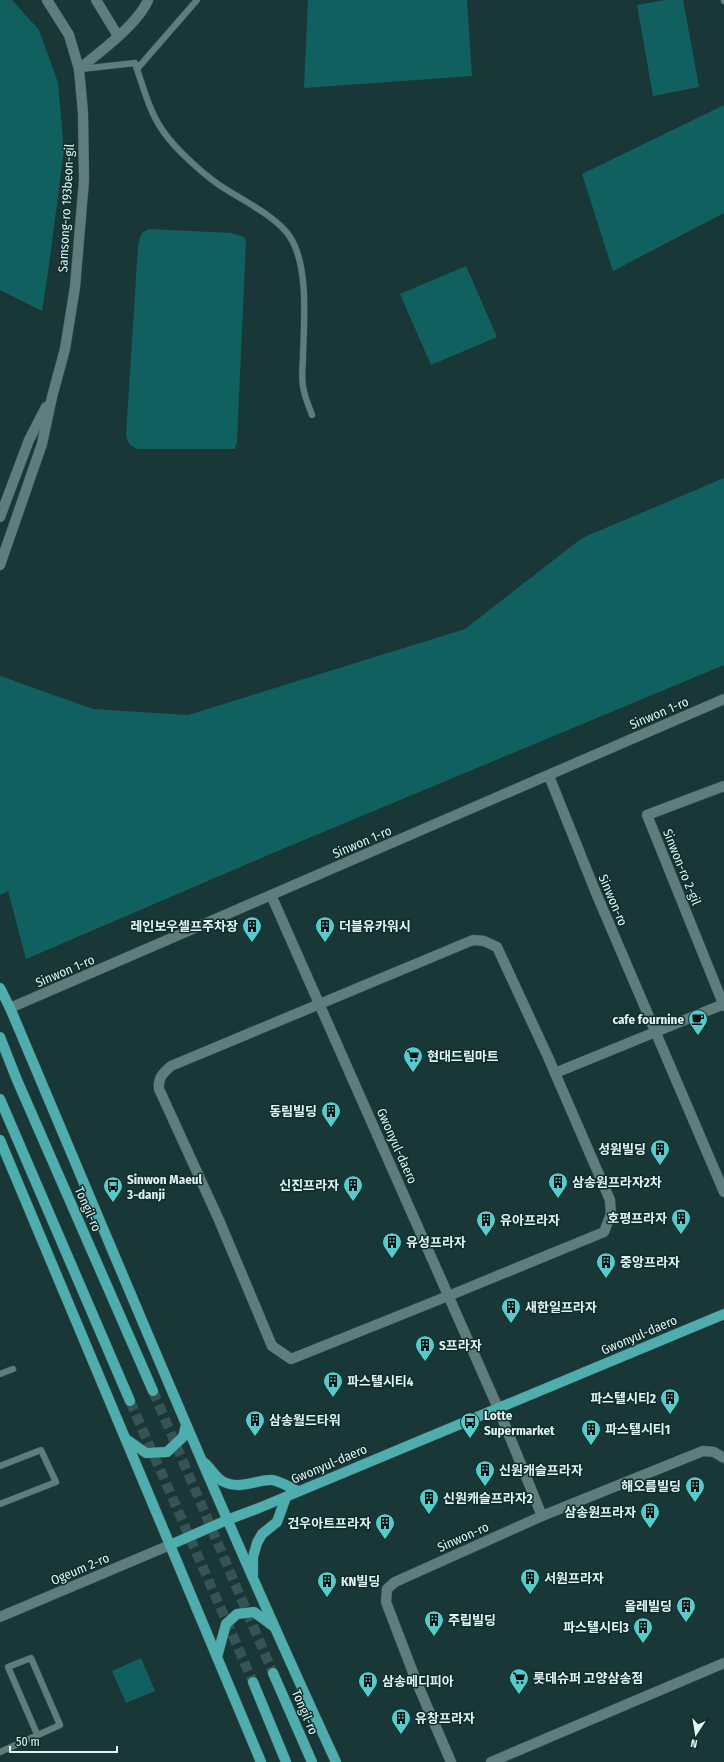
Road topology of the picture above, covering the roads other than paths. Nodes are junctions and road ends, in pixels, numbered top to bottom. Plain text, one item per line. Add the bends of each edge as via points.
1 (47, 0) edge
2 (96, 0) edge
3 (148, 0) edge
4 (196, 0) edge
5 (118, 36) junction
6 (79, 69) junction
7 (137, 69) junction
8 (52, 396) junction
9 (312, 415) dead end
10 (0, 517) edge
11 (0, 565) edge
12 (724, 699) edge
13 (549, 776) junction
14 (724, 786) edge
15 (271, 895) junction
16 (0, 988) edge
17 (320, 1004) junction
18 (724, 1005) edge
19 (10, 1008) junction
20 (656, 1032) junction
21 (0, 1037) edge
22 (555, 1073) junction
23 (0, 1099) edge
24 (0, 1140) edge
25 (724, 1192) edge
26 (449, 1296) junction
27 (724, 1314) edge
28 (12, 1369) dead end
29 (0, 1374) edge
30 (153, 1392) tunnel mouth
31 (130, 1401) tunnel mouth
32 (498, 1408) junction
33 (186, 1425) junction
34 (126, 1440) junction
35 (724, 1458) edge
36 (200, 1460) junction
37 (0, 1466) edge
38 (298, 1491) junction
39 (286, 1497) junction
40 (0, 1504) edge
41 (542, 1516) junction
42 (227, 1520) junction
43 (170, 1545) junction
44 (252, 1576) junction
45 (0, 1616) edge
46 (273, 1626) junction
47 (217, 1657) junction
48 (724, 1663) edge
49 (273, 1673) tunnel mouth
50 (252, 1682) tunnel mouth
51 (36, 1734) junction
52 (0, 1752) edge
53 (261, 1762) edge
54 (286, 1762) edge
55 (312, 1762) edge
56 (336, 1762) edge
57 (451, 1762) edge
58 (491, 1762) edge

1 - 6 street, Samsong-ro 193beon-gil via 69,35
2 - 5 street
3 - 5 street via 144,10
4 - 7 lane
5 - 6 street
6 - 7 lane via 135,64
6 - 8 street, Samsong-ro 193beon-gil via 84,173 75,288 65,349
7 - 9 lane via 151,108 163,131 184,154 225,189 252,205 290,235 298,252 305,307 302,386
8 - 10 street, Samsong-ro 193beon-gil via 29,440
8 - 11 street, Samsong-ro 193beon-gil via 42,444
12 - 13 street, Sinwon 1-ro
13 - 15 street, Sinwon 1-ro
13 - 20 street, Sinwon-ro
14 - 18 street, Sinwon-ro 2-gil via 647,815
15 - 17 street, Gwonyul-daero
15 - 19 street, Sinwon 1-ro
16 - 19 main road
17 - 22 street via 473,940 484,941 497,947
17 - 26 street, Gwonyul-daero
17 - 26 street via 171,1066 162,1074 159,1081 160,1089 272,1346 291,1359
18 - 20 street
19 - 33 main road
20 - 22 street
20 - 25 street, Sinwon-ro
21 - 30 main road, Tongil-ro
22 - 26 street via 610,1200 611,1214 604,1232
23 - 31 main road
24 - 34 main road
26 - 32 street, Gwonyul-daero
27 - 32 main road, Gwonyul-daero
28 - 29 lane
32 - 38 main road, Gwonyul-daero
32 - 41 street
33 - 34 main road via 183,1437 167,1452 146,1453
33 - 36 main road
34 - 43 main road
35 - 41 street, Sinwon-ro via 714,1452 702,1451
36 - 38 main road via 210,1466 222,1481 248,1485 272,1480
36 - 42 main road
37 - 40 lane via 41,1450 56,1482
38 - 39 main road, Gwonyul-daero
39 - 42 main road, Gwonyul-daero
39 - 44 main road via 277,1522 262,1534 257,1543
41 - 57 street, Sinwon-ro via 395,1582 387,1589 386,1602
42 - 43 main road, Gwonyul-daero
42 - 44 main road
43 - 45 street, Ogeum 2-ro
43 - 47 main road
44 - 46 main road
46 - 47 main road via 254,1612 237,1614 226,1624
46 - 56 main road
47 - 53 main road
48 - 58 street
49 - 55 main road, Tongil-ro
50 - 54 main road
51 - 51 lane via 60,1725 31,1658 8,1667
51 - 52 lane

